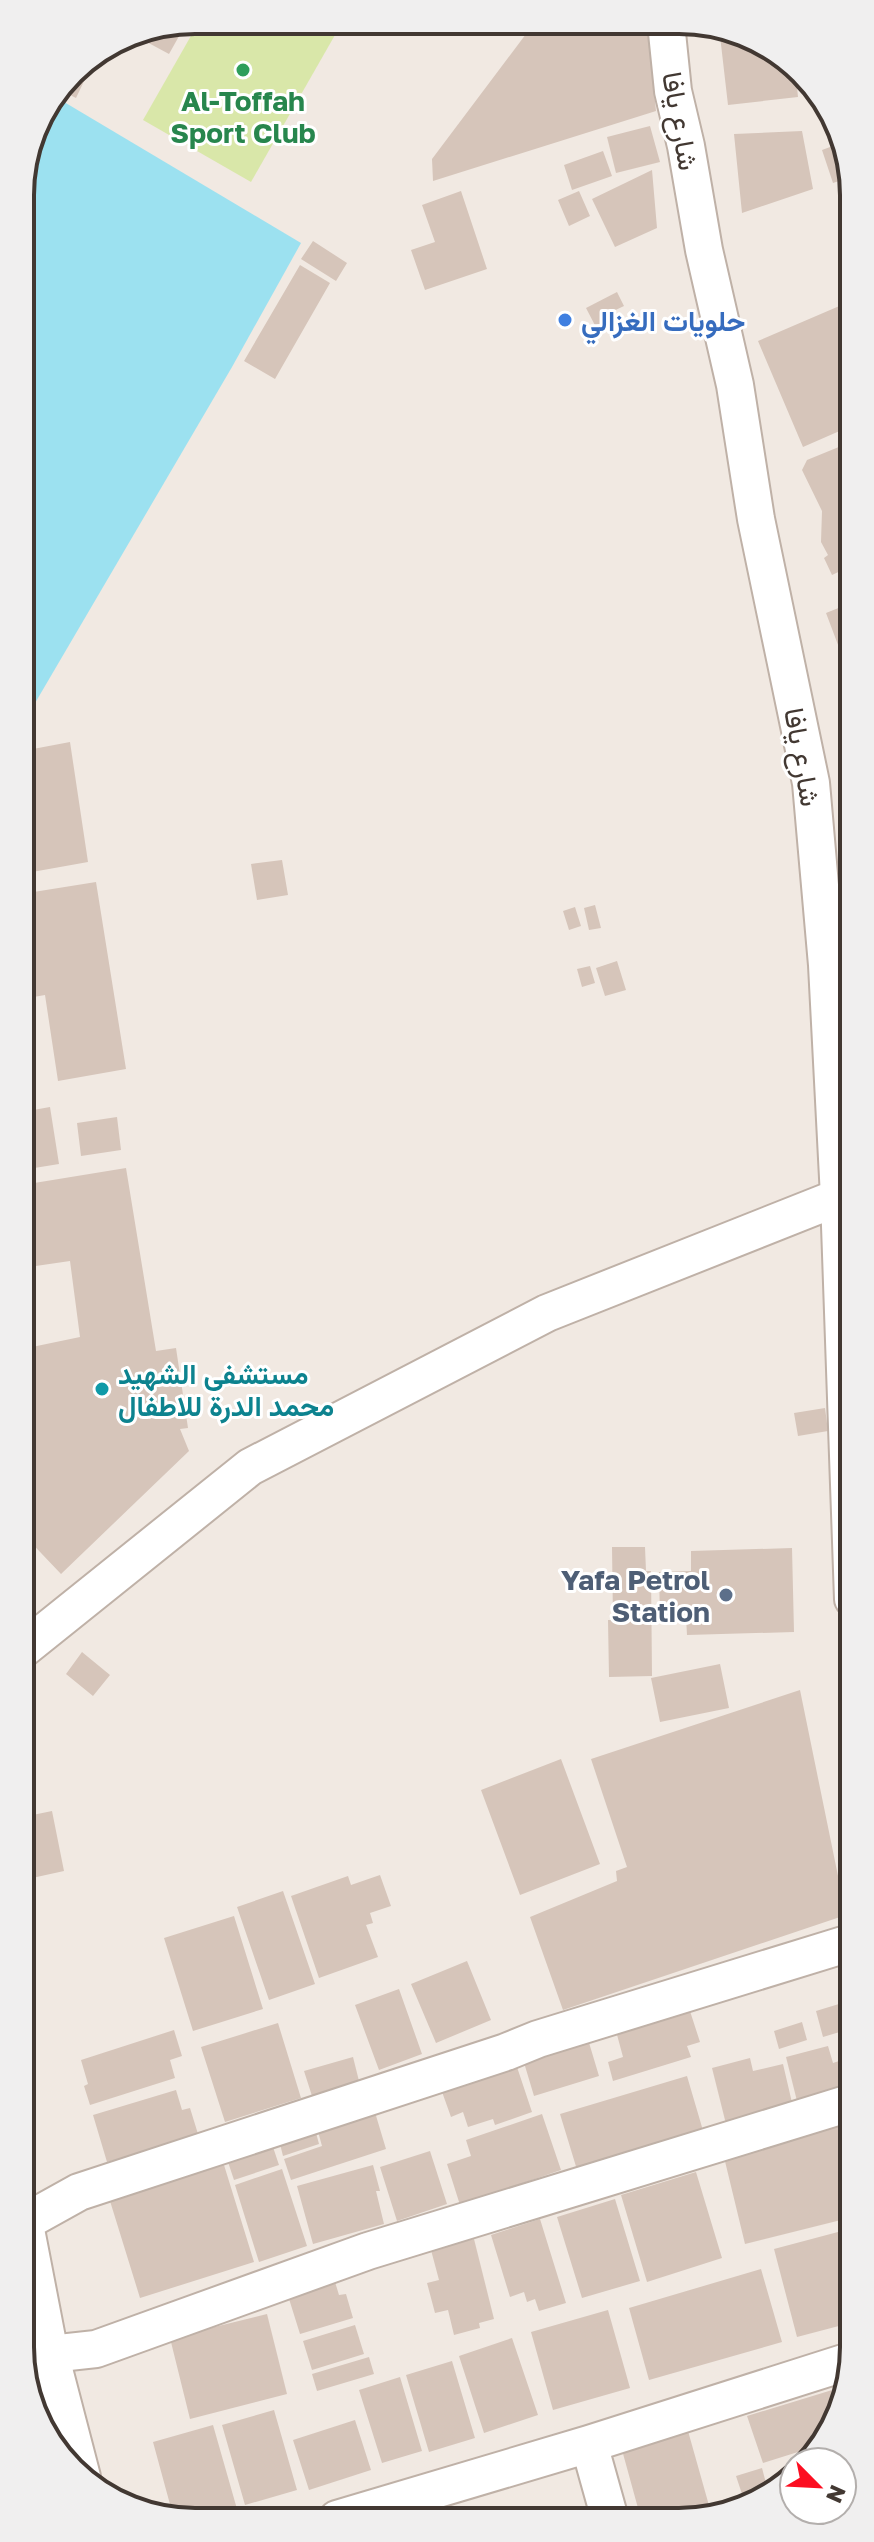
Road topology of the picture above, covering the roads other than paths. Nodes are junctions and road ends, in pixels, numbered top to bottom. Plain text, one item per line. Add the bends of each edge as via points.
1 (667, 34) edge
2 (840, 1122) edge
3 (840, 1197) edge
4 (34, 1640) edge
5 (840, 1946) edge
6 (840, 2106) edge
7 (34, 2213) edge
8 (34, 2270) edge
9 (50, 2354) junction
10 (839, 2364) edge
11 (589, 2444) junction
12 (76, 2456) edge
13 (374, 2508) edge
14 (607, 2508) edge

1 - 2 street, شارع يافا via 673,91 811,783
3 - 4 street via 547,1313 250,1467
5 - 7 street via 538,2039 79,2192
6 - 9 street via 368,2251 96,2349
8 - 9 street
9 - 12 street
10 - 11 street
11 - 13 street
11 - 14 street

